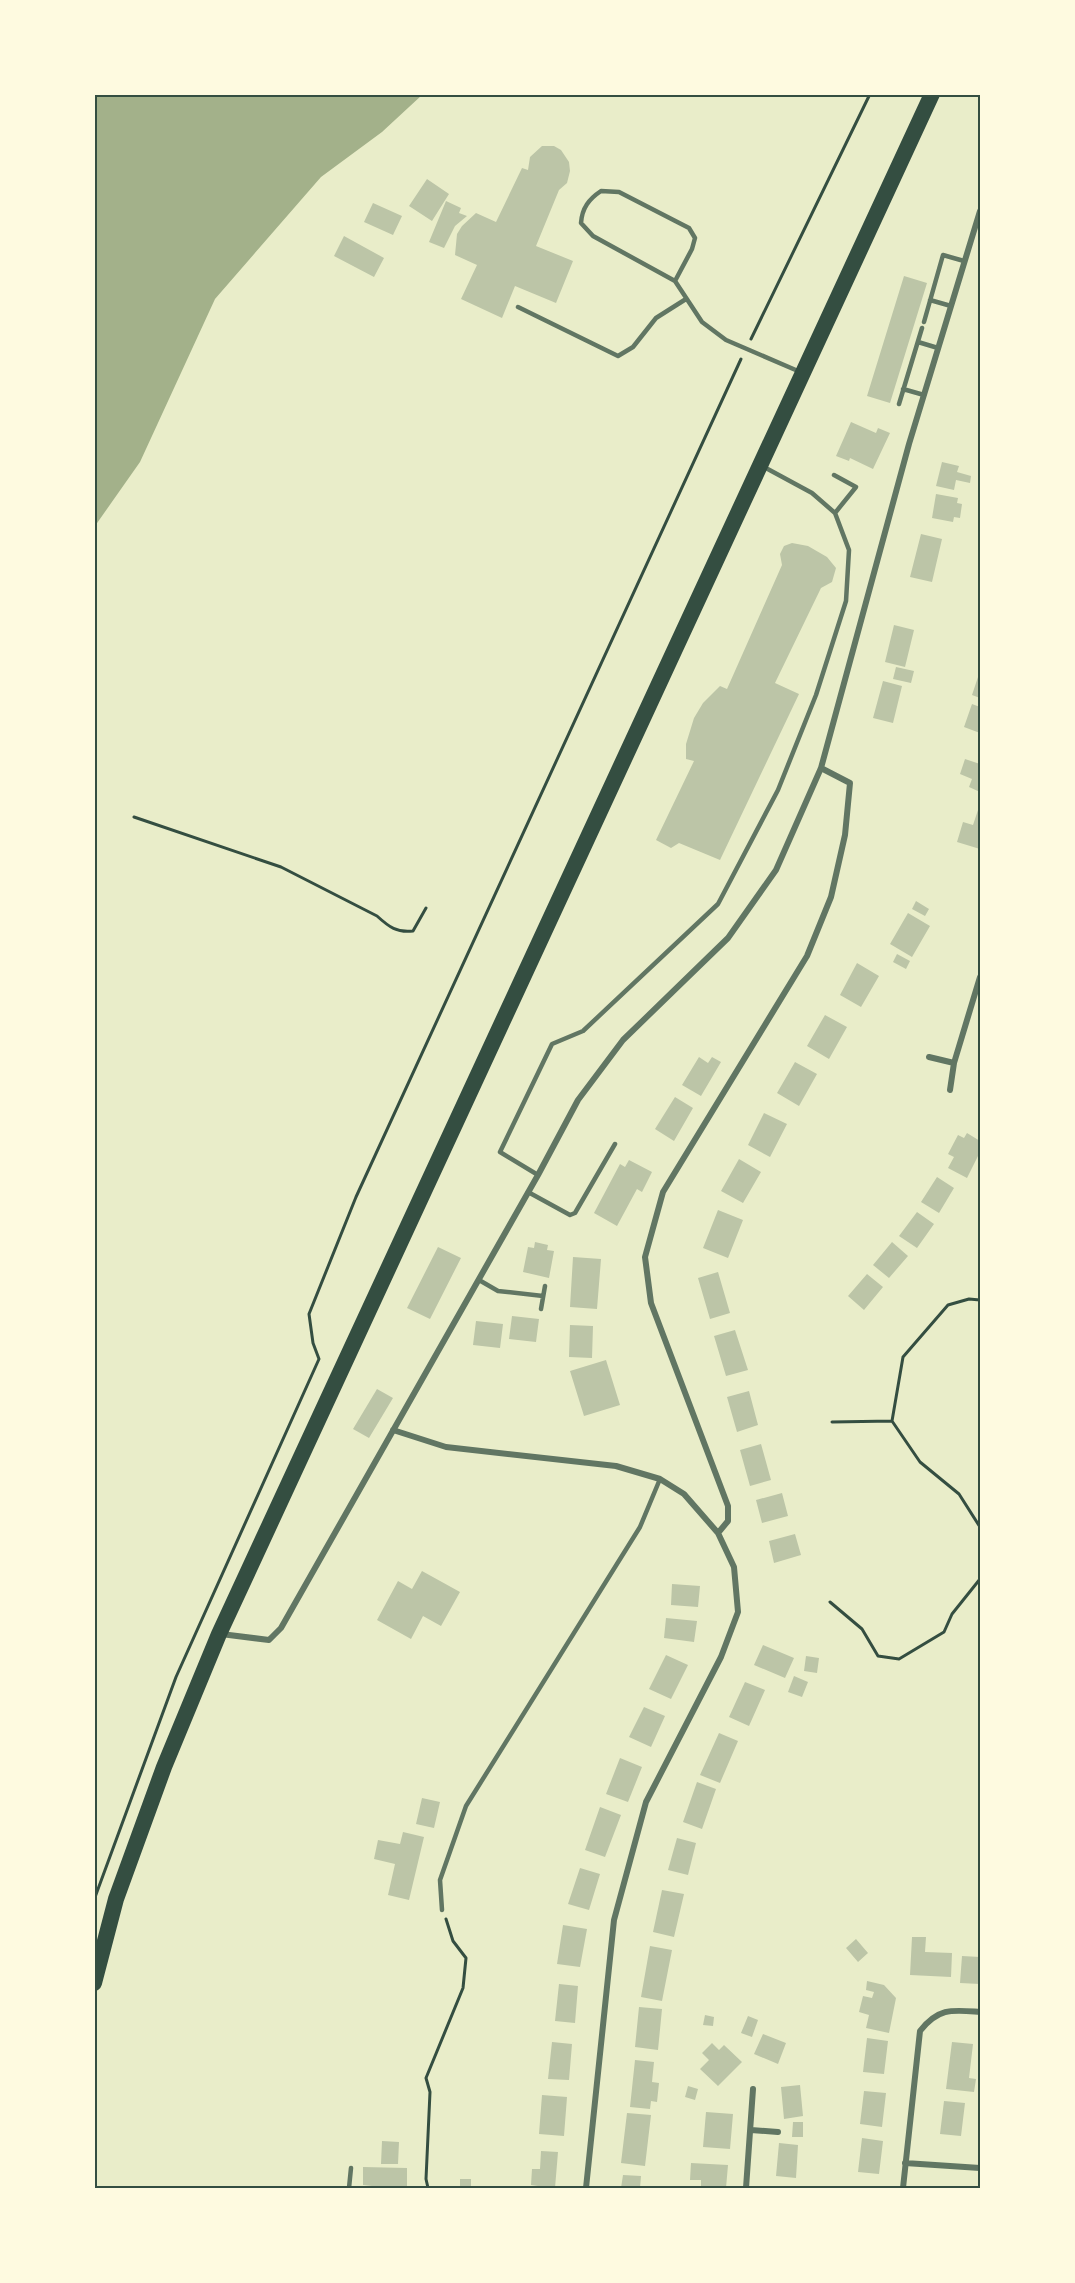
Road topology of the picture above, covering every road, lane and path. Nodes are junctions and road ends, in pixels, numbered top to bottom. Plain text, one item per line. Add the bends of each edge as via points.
1 (870, 94) edge
2 (932, 94) edge
3 (981, 211) edge
4 (964, 261) junction
5 (675, 281) junction
6 (686, 298) junction
7 (930, 300) junction
8 (951, 306) junction
9 (518, 307) dead end
10 (924, 322) dead end
11 (922, 328) dead end
12 (918, 342) junction
13 (938, 348) junction
14 (746, 349) junction
15 (803, 373) junction
16 (903, 389) junction
17 (924, 395) junction
18 (899, 404) dead end
19 (759, 465) junction
20 (834, 475) dead end
21 (835, 513) junction
22 (821, 768) junction
23 (134, 817) dead end
24 (426, 908) dead end
25 (981, 977) edge
26 (929, 1057) dead end
27 (954, 1064) junction
28 (950, 1090) dead end
29 (615, 1144) dead end
30 (538, 1175) junction
31 (528, 1192) junction
32 (479, 1280) junction
33 (544, 1286) dead end
34 (543, 1296) junction
35 (981, 1300) edge
36 (541, 1309) dead end
37 (892, 1421) junction
38 (832, 1422) dead end
39 (393, 1430) junction
40 (660, 1479) junction
41 (981, 1527) edge
42 (718, 1533) junction
43 (981, 1580) edge
44 (830, 1602) dead end
45 (219, 1634) junction
46 (94, 1900) edge
47 (442, 1910) joint
48 (94, 1983) edge
49 (981, 2012) edge
50 (753, 2089) dead end
51 (751, 2130) junction
52 (778, 2132) dead end
53 (905, 2163) junction
54 (351, 2168) dead end
55 (981, 2168) edge
56 (349, 2188) edge
57 (429, 2188) edge
58 (586, 2188) edge
59 (746, 2188) edge
60 (903, 2188) edge

1 - 14 path
2 - 15 highway
3 - 4 street
4 - 7 lane via 944,255
4 - 8 street
5 - 5 lane via 593,236 581,223 582,212 591,198 601,190 619,192 689,228 695,238
5 - 6 lane
6 - 9 lane via 656,318 633,348 618,356
6 - 14 lane via 702,322
7 - 8 lane
7 - 10 lane
8 - 13 street
11 - 12 lane
12 - 13 lane
12 - 16 lane
13 - 17 street
14 - 15 lane
14 - 46 path via 357,1197 309,1314 319,1359 176,1677
15 - 19 highway
16 - 17 lane
16 - 18 lane
17 - 22 street
19 - 21 lane via 812,493
19 - 45 highway
20 - 21 lane via 856,487
21 - 30 lane via 849,550 846,601 816,695 778,790 718,904 584,1031 552,1044 500,1152
22 - 30 street via 776,870 728,938 623,1040 578,1100
22 - 42 street via 850,783 845,835 831,897 807,956 663,1192 645,1257 651,1303 728,1506 728,1521
23 - 24 path via 281,867 402,933 412,931
25 - 27 street
26 - 27 street
27 - 28 street
29 - 31 lane via 575,1213 570,1215
30 - 31 street
31 - 32 street
32 - 34 lane via 498,1291
32 - 39 street
33 - 34 lane
34 - 36 lane
35 - 37 path via 948,1305 903,1357
37 - 38 path
37 - 41 path via 920,1462 959,1494
39 - 40 street via 446,1447 616,1466
39 - 45 street via 281,1628 269,1640
40 - 42 street via 684,1494
40 - 47 lane via 640,1527 466,1806 440,1880
42 - 58 street via 734,1567 738,1612 721,1657 646,1802 614,1920
43 - 44 path via 952,1614 944,1632 899,1659 878,1656 862,1629
45 - 48 highway via 164,1767 116,1899
47 - 57 path via 453,1941 466,1958 463,1988 426,2078
49 - 53 street via 950,2010 931,2017 920,2031
50 - 51 street
51 - 52 street
51 - 59 street
53 - 55 street
53 - 60 street
54 - 56 lane

